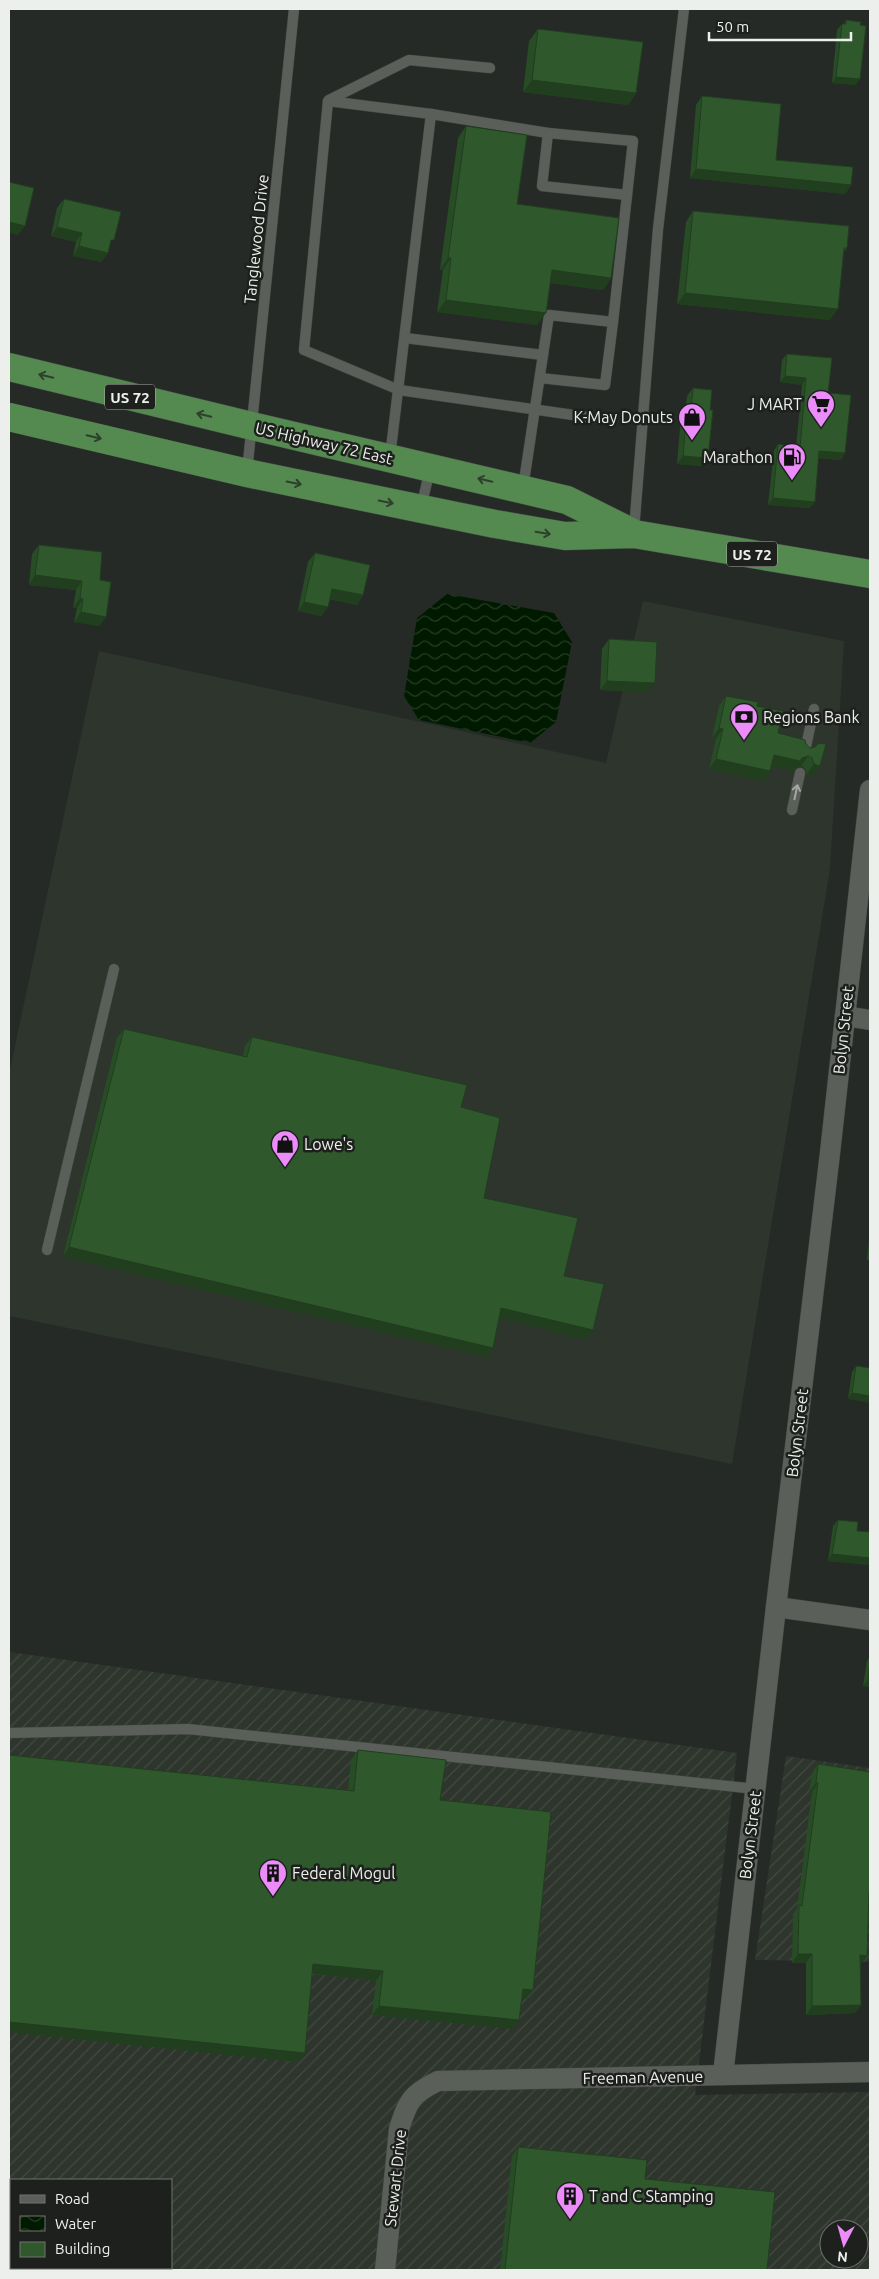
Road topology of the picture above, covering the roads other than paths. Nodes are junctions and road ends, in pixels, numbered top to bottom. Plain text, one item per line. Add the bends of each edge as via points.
1 (294, 9) edge
2 (684, 9) edge
3 (490, 68) dead end
4 (328, 101) junction
5 (431, 114) junction
6 (548, 133) junction
7 (627, 195) junction
8 (613, 322) junction
9 (405, 338) junction
10 (543, 355) junction
11 (9, 367) edge
12 (540, 378) junction
13 (399, 390) junction
14 (535, 409) junction
15 (9, 417) edge
16 (601, 419) dead end
17 (252, 426) junction
18 (390, 458) junction
19 (431, 468) junction
20 (247, 473) junction
21 (523, 489) junction
22 (421, 509) junction
23 (634, 534) junction
24 (870, 574) edge
25 (814, 710) dead end
26 (805, 751) edge
27 (800, 773) edge
28 (870, 790) edge
29 (792, 810) dead end
30 (114, 969) dead end
31 (845, 1016) junction
32 (870, 1020) edge
33 (47, 1250) dead end
34 (776, 1607) junction
35 (870, 1620) edge
36 (9, 1733) edge
37 (756, 1789) junction
38 (870, 2072) edge
39 (723, 2075) junction
40 (418, 2090) joint
41 (385, 2270) edge

1 - 17 lane, Tanglewood Drive
2 - 23 lane via 658,229
3 - 4 lane via 409,60
4 - 5 lane
4 - 13 lane via 304,350
5 - 6 lane
5 - 9 lane
6 - 7 lane via 542,186
6 - 7 lane via 633,141
7 - 8 lane
8 - 10 lane via 550,315
8 - 12 lane via 605,385
9 - 10 lane
9 - 13 lane
10 - 12 lane
17 -> 11 highway, US Highway 72 East / US 72
12 - 14 lane
13 - 14 lane
13 - 18 lane
14 - 16 lane
14 - 21 lane
15 -> 20 highway, US Highway 72 East / US 72
17 - 18 highway, US Highway 72 East / US 72
17 - 20 lane, Tanglewood Drive
18 - 19 highway, US Highway 72 East / US 72
21 -> 19 highway, US Highway 72 East / US 72
19 - 22 lane
20 -> 22 highway, US Highway 72 East / US 72
21 - 23 highway, US Highway 72 East / US 72 via 567,500
22 -> 23 highway, US Highway 72 East / US 72 via 564,536
23 - 24 highway, US Highway 72 East / US 72
25 - 26 lane
29 -> 27 lane
28 - 31 street, Bolyn Street
30 - 33 lane
31 - 32 street
31 - 34 street, Bolyn Street
34 - 35 street
34 - 37 street, Bolyn Street
36 - 37 lane via 188,1730
37 - 39 street, Bolyn Street
38 - 39 street, Freeman Avenue
39 - 40 street, Freeman Avenue via 438,2081
40 - 41 street, Stewart Drive via 405,2108 400,2130

